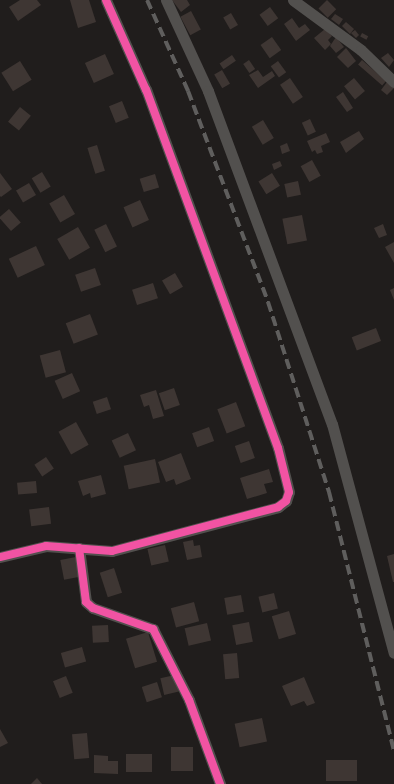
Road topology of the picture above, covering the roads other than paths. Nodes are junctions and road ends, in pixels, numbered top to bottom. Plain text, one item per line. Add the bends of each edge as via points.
1 (106, 0) edge
2 (166, 0) edge
3 (293, 0) edge
4 (394, 82) edge
5 (79, 548) junction
6 (0, 557) edge
7 (394, 653) edge
8 (220, 784) edge

1 - 5 street via 149,99 278,448 289,492 283,504 268,510 112,551
2 - 7 street via 208,91 332,424
3 - 4 street via 361,50
5 - 6 street via 46,546
5 - 8 street via 84,598 89,605 146,625 157,635 189,700

